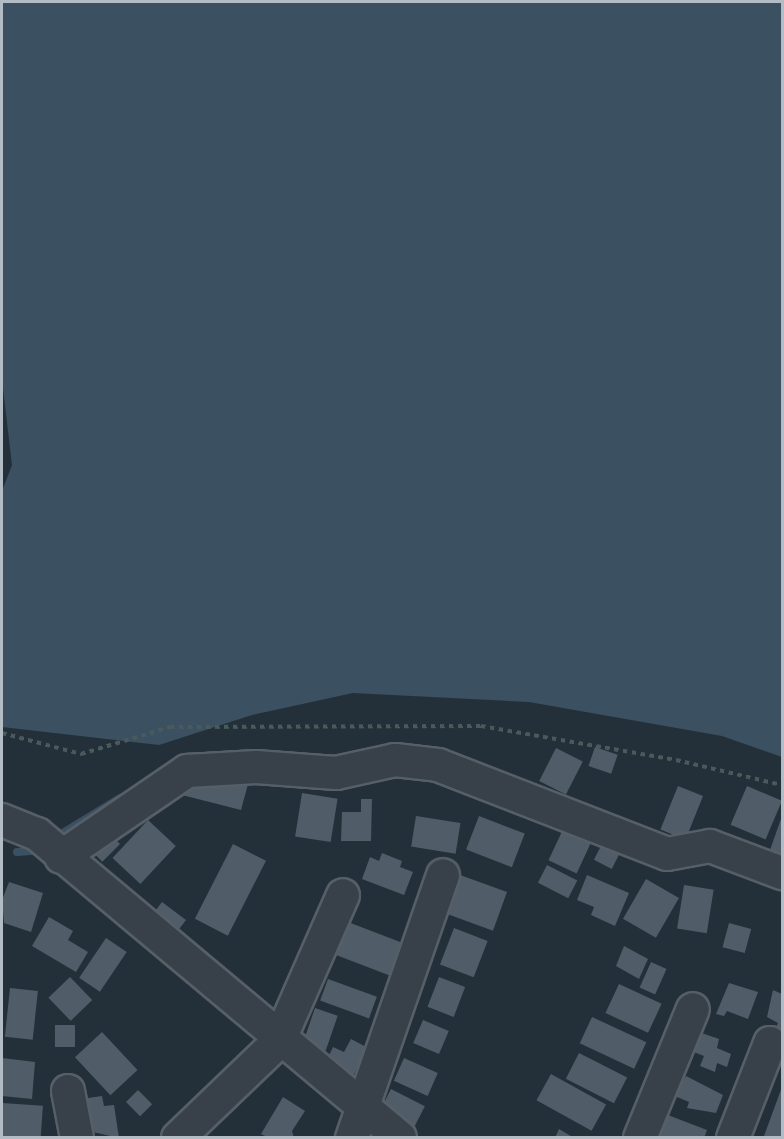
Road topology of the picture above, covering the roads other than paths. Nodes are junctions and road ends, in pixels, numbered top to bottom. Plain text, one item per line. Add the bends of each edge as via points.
1 (6, 828) edge
2 (61, 857) junction
3 (783, 873) edge
4 (443, 876) dead end
5 (343, 895) dead end
6 (693, 1009) dead end
7 (279, 1041) junction
8 (770, 1043) dead end
9 (68, 1091) dead end
10 (364, 1107) junction
11 (77, 1137) edge
12 (178, 1137) edge
13 (352, 1137) edge
14 (400, 1137) edge
15 (640, 1137) edge
16 (733, 1137) edge

1 - 2 street via 37,834
2 - 3 street via 187,771 256,767 336,773 395,760 438,765 667,854 710,846
2 - 7 street
4 - 10 street
5 - 7 street
6 - 15 street
7 - 10 street
7 - 12 street
8 - 16 street
9 - 11 street
10 - 13 street
10 - 14 street

